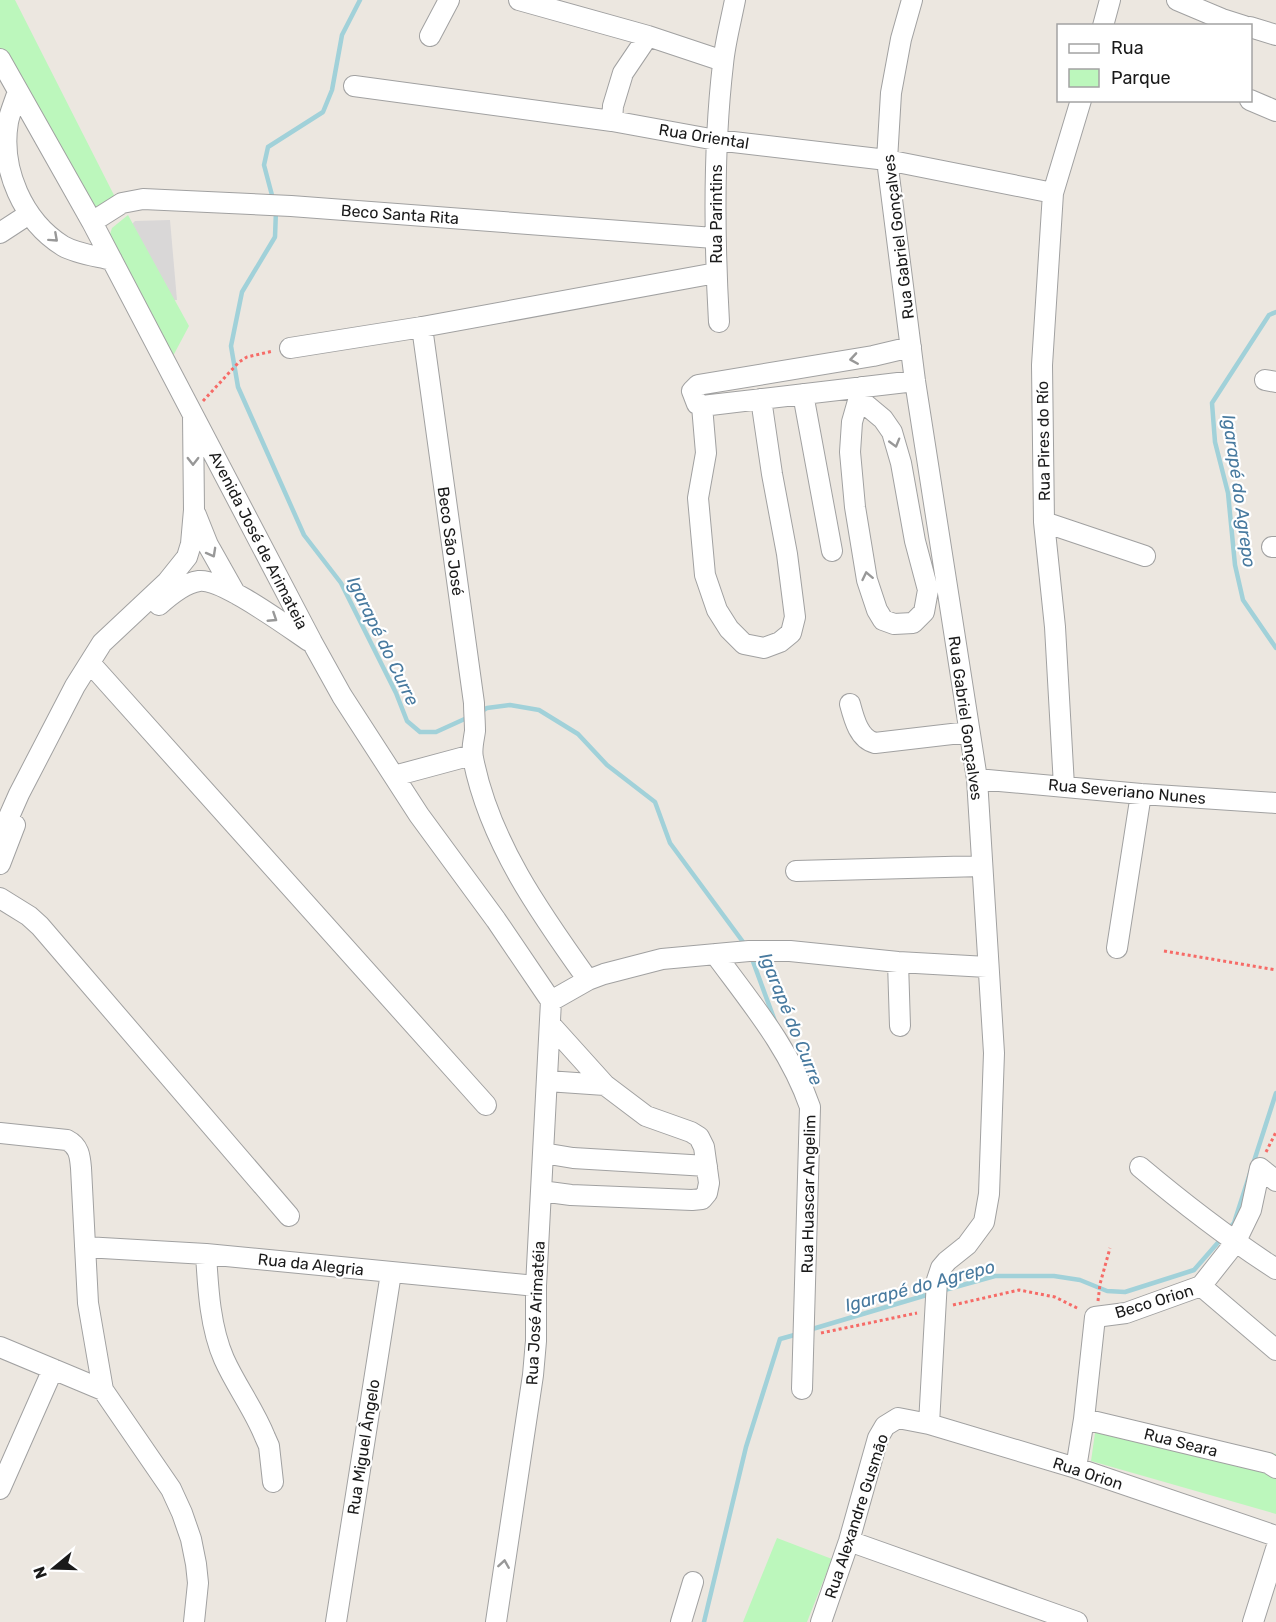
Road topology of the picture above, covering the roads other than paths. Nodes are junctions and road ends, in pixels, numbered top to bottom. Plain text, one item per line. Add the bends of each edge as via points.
1 (449, 0) edge
2 (519, 0) edge
3 (735, 0) edge
4 (912, 0) edge
5 (1110, 0) edge
6 (1177, 0) edge
7 (1104, 24) edge
8 (1238, 24) edge
9 (1252, 27) edge
10 (1276, 35) edge
11 (430, 36) dead end
12 (648, 36) junction
13 (0, 59) edge
14 (723, 61) junction
15 (354, 86) dead end
16 (18, 91) junction
17 (1252, 101) edge
18 (1080, 102) edge
19 (1276, 111) edge
20 (612, 121) junction
21 (716, 140) junction
22 (6, 154) junction
23 (887, 160) junction
24 (0, 184) edge
25 (1053, 193) junction
26 (29, 214) junction
27 (92, 222) junction
28 (0, 233) edge
29 (714, 238) junction
30 (112, 260) junction
31 (716, 273) junction
32 (719, 322) dead end
33 (422, 327) junction
34 (911, 347) junction
35 (290, 348) road end
36 (915, 381) junction
37 (861, 393) junction
38 (804, 394) junction
39 (761, 399) junction
40 (702, 406) junction
41 (193, 412) junction
42 (195, 510) junction
43 (1044, 522) junction
44 (832, 551) dead end
45 (1145, 556) dead end
46 (235, 593) junction
47 (312, 642) junction
48 (93, 666) junction
49 (850, 704) dead end
50 (969, 732) junction
51 (472, 755) junction
52 (393, 776) junction
53 (977, 779) junction
54 (1064, 786) junction
55 (1141, 794) junction
56 (1276, 803) edge
57 (12, 804) edge
58 (0, 837) edge
59 (0, 864) edge
60 (981, 866) junction
61 (796, 871) dead end
62 (0, 898) edge
63 (1118, 948) dead end
64 (715, 954) junction
65 (898, 962) junction
66 (987, 967) junction
67 (588, 980) junction
68 (551, 1001) junction
69 (550, 1024) junction
70 (900, 1026) dead end
71 (547, 1081) junction
72 (605, 1085) junction
73 (486, 1105) dead end
74 (0, 1133) edge
75 (543, 1154) junction
76 (706, 1166) junction
77 (1140, 1167) dead end
78 (1276, 1181) edge
79 (541, 1191) junction
80 (288, 1216) dead end
81 (1235, 1243) junction
82 (85, 1247) junction
83 (206, 1254) junction
84 (1276, 1269) edge
85 (391, 1273) junction
86 (536, 1286) junction
87 (1202, 1286) junction
88 (0, 1347) edge
89 (1276, 1350) edge
90 (53, 1369) junction
91 (802, 1389) dead end
92 (103, 1390) junction
93 (898, 1418) joint
94 (1084, 1419) junction
95 (929, 1424) junction
96 (1076, 1468) junction
97 (1276, 1468) edge
98 (273, 1482) dead end
99 (0, 1489) edge
100 (1276, 1536) edge
101 (849, 1541) junction
102 (1276, 1549) edge
103 (693, 1582) dead end
104 (194, 1622) edge
105 (336, 1622) edge
106 (496, 1622) edge
107 (681, 1622) edge
108 (822, 1622) edge
109 (1077, 1622) edge
110 (1253, 1622) edge

1 - 11 street
2 - 12 street
3 - 14 street, Rua Parintins
4 - 23 street, Rua Gabriel Gonçalves via 891,93
5 - 7 street
6 - 8 street
9 - 10 street
12 - 14 street
12 - 20 street via 623,73
13 - 16 street, Avenida José de Arimateia
14 - 21 street, Rua Parintins
15 - 20 street, Rua Oriental
16 - 22 street via 8,122
16 - 27 street, Avenida José de Arimateia
17 - 19 street
18 - 25 street, Rua Pires do Río
20 - 21 street, Rua Oriental
21 - 23 street, Rua Oriental
21 - 29 street, Rua Parintins
22 - 24 street
22 - 26 street via 14,186
23 - 25 street, Rua Oriental
23 - 34 street, Rua Gabriel Gonçalves
25 - 43 street, Rua Pires do Río via 1042,365
26 - 28 street
26 -> 30 street via 64,246
27 - 29 street, Beco Santa Rita via 122,203 144,199 291,206
27 - 30 street, Avenida José de Arimateia
29 - 31 street, Rua Parintins
30 - 41 street, Avenida José de Arimateia
31 - 32 street, Rua Parintins
31 - 33 street
33 - 35 street
33 - 51 street, Beco São José via 474,703
34 - 36 street, Rua Gabriel Gonçalves
34 -> 40 street via 698,385 692,391 697,404
36 - 37 street
36 - 50 street, Rua Gabriel Gonçalves
37 -> 37 street via 892,432 901,463 928,590 924,612 913,623 883,620 867,580 849,452 852,422
37 - 38 street
38 - 39 street
38 - 44 street
39 - 40 street
39 - 40 street via 795,617 786,638 764,648 744,644 729,629 717,610 705,575 698,498 706,453
41 -> 42 street
41 - 47 street, Avenida José de Arimateia
42 -> 46 street via 208,545
42 - 48 street via 191,544 184,561 102,644
43 - 45 street
43 - 54 street, Rua Pires do Río via 1055,627
46 -> 47 street
46 - 48 street via 203,581 192,582 174,593
47 - 52 street, Avenida José de Arimateia
48 - 57 street via 30,792
48 - 73 street
49 - 50 street via 863,736 870,741
50 - 53 street, Rua Gabriel Gonçalves
51 - 52 street
51 - 67 street, Beco São José via 500,843
52 - 68 street, Avenida José de Arimateia
53 - 54 street, Rua Severiano Nunes
53 - 60 street, Rua Gabriel Gonçalves
54 - 55 street, Rua Severiano Nunes
55 - 56 street, Rua Severiano Nunes
55 - 63 street
57 - 58 street
57 - 59 street
60 - 61 street
60 - 66 street, Rua Gabriel Gonçalves
62 - 80 street via 40,926
64 - 65 street via 790,951
64 - 67 street via 662,959
64 - 91 street, Rua Huascar Angelim via 777,1038 810,1107
65 - 66 street
65 - 70 street
66 - 95 street, Rua Gabriel Gonçalves via 994,1053 989,1194 984,1222 967,1245 947,1260 937,1280
67 - 68 street
68 - 69 street, Rua José Arimatéia
69 - 71 street, Rua José Arimatéia
69 - 72 street
71 - 72 street
71 - 75 street, Rua José Arimatéia
72 - 76 street via 639,1112 699,1137
74 - 82 street via 67,1140 76,1146 80,1156
75 - 76 street
75 - 79 street, Rua José Arimatéia
76 - 79 street via 709,1183 702,1199
77 - 81 street
78 - 81 street, Beco Orion via 1260,1168 1251,1210
79 - 86 street, Rua José Arimatéia
81 - 84 street
81 - 87 street, Beco Orion
82 - 83 street, Rua da Alegria
82 - 92 street via 88,1303
83 - 85 street, Rua da Alegria
83 - 98 street via 219,1347 269,1446
85 - 86 street, Rua da Alegria
85 - 105 street, Rua Miguel Ângelo
106 -> 86 street, Rua José Arimatéia via 533,1375
87 - 89 street
87 - 94 street, Beco Orion via 1126,1313 1095,1317
88 - 90 street
90 - 92 street
90 - 99 street
92 - 104 street via 171,1489 182,1513 196,1564
93 - 95 street, Rua Orion
93 - 101 street, Rua Alexandre Gusmão via 885,1426 878,1438
94 - 96 street, Beco Orion
94 - 97 street, Rua Seara
95 - 96 street, Rua Orion
96 - 100 street, Rua Orion
101 - 108 street, Rua Alexandre Gusmão
101 - 109 street
102 - 110 street
103 - 107 street

